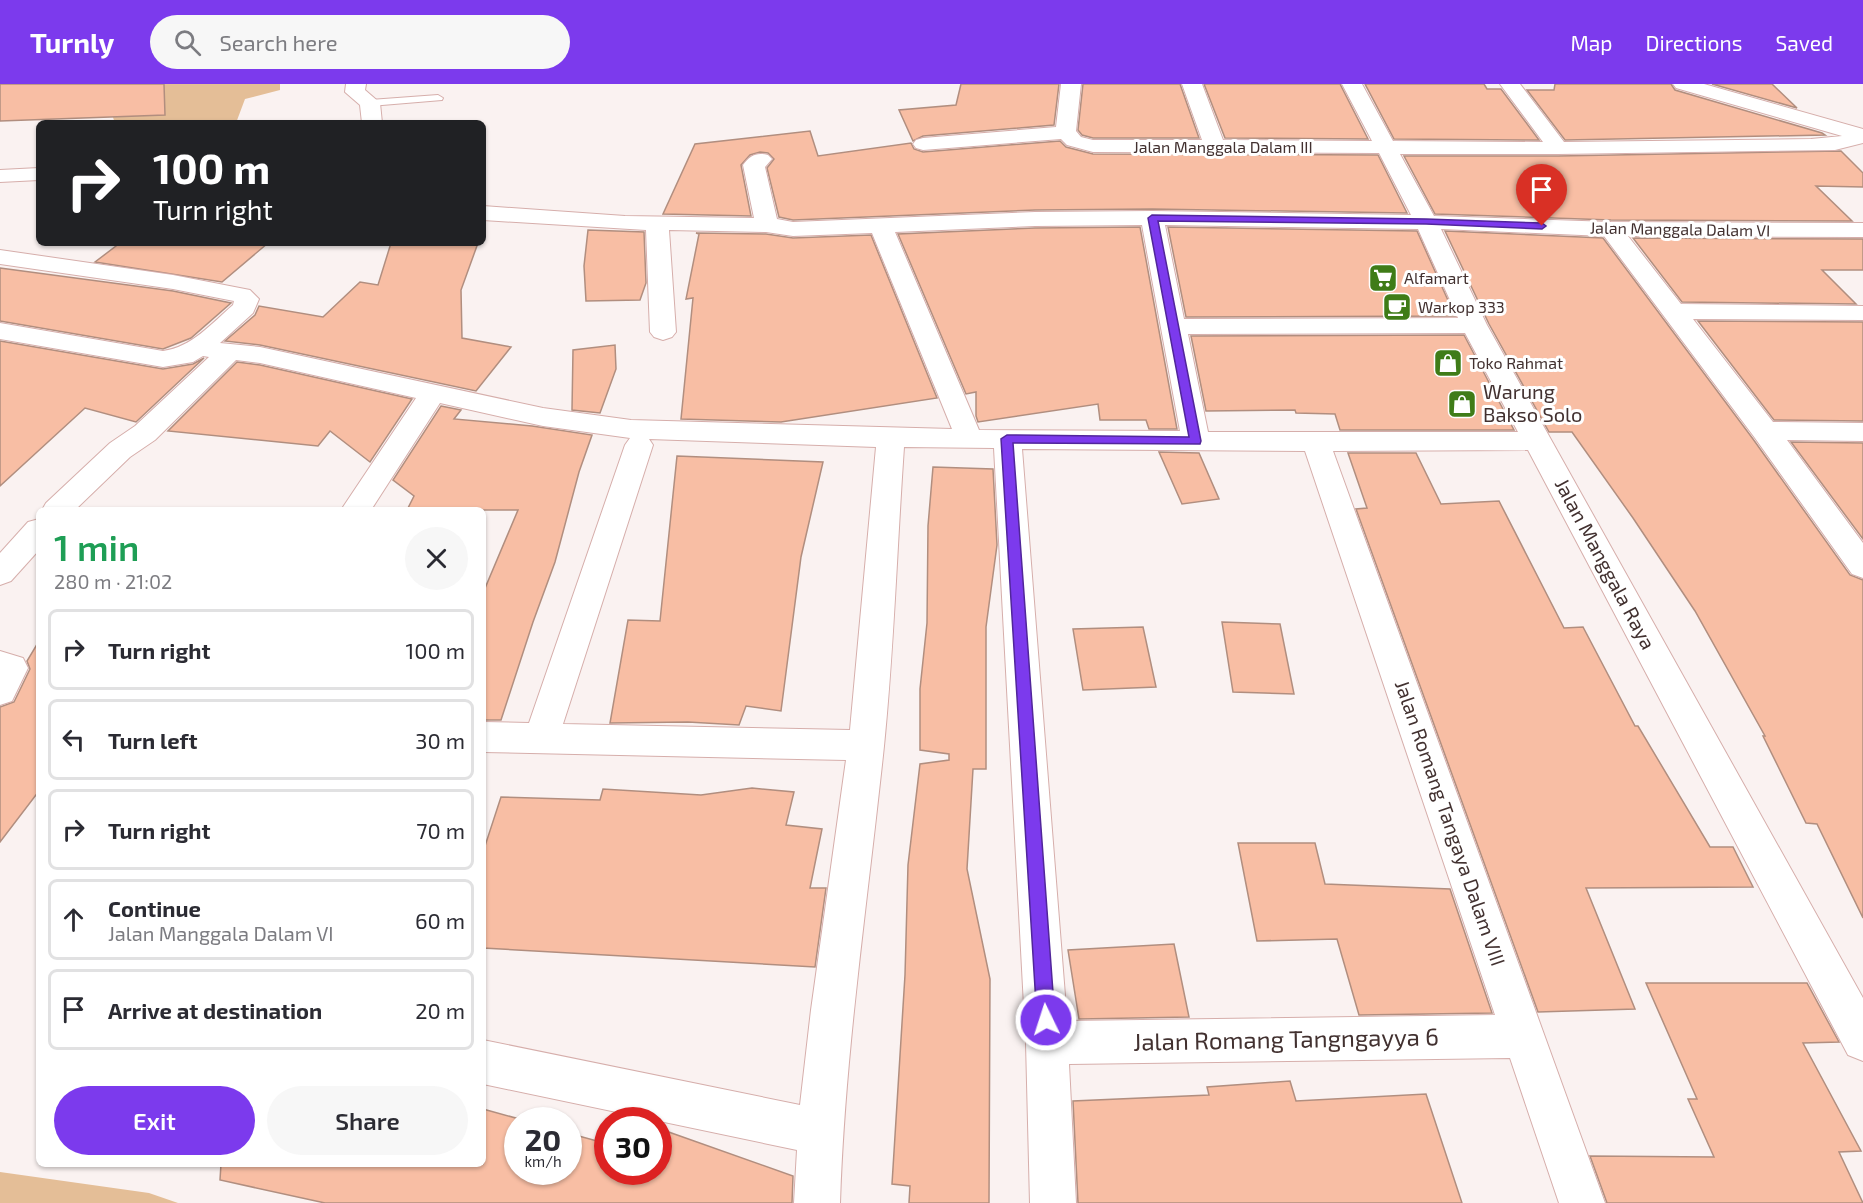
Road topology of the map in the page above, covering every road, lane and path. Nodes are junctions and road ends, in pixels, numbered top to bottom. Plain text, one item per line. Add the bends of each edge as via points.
1 (356, 84) edge
2 (1071, 84) edge
3 (1192, 84) edge
4 (1352, 84) edge
5 (1510, 84) edge
6 (1683, 84) edge
7 (438, 98) dead end
8 (371, 113) edge
9 (1066, 132) junction
10 (1863, 136) edge
11 (923, 144) dead end
12 (1215, 148) junction
13 (1385, 148) junction
14 (1558, 148) junction
15 (758, 162) dead end
16 (36, 174) edge
17 (0, 176) edge
18 (486, 213) edge
19 (1152, 218) junction
20 (1426, 222) junction
21 (657, 224) junction
22 (880, 224) junction
23 (770, 225) junction
24 (1611, 229) junction
25 (1863, 230) edge
26 (0, 257) edge
27 (1675, 311) junction
28 (1863, 313) edge
29 (1474, 325) junction
30 (1172, 327) junction
31 (0, 331) edge
32 (663, 332) dead end
33 (199, 348) junction
34 (229, 352) junction
35 (433, 393) junction
36 (1765, 431) junction
37 (1863, 432) edge
38 (891, 438) junction
39 (969, 438) junction
40 (1007, 439) junction
41 (1196, 441) junction
42 (1538, 441) junction
43 (1316, 442) junction
44 (639, 445) dead end
45 (60, 507) edge
46 (358, 507) edge
47 (36, 533) edge
48 (1863, 566) edge
49 (0, 573) edge
50 (0, 664) edge
51 (0, 691) edge
52 (486, 737) edge
53 (541, 738) junction
54 (866, 746) junction
55 (1524, 1036) junction
56 (1863, 1040) edge
57 (1047, 1043) junction
58 (486, 1063) edge
59 (820, 1132) junction
60 (817, 1203) edge
61 (1053, 1203) edge
62 (1582, 1203) edge

1 - 8 street via 356,92
2 - 9 street
3 - 12 street
4 - 13 street, Jalan Manggala Raya
5 - 14 street
6 - 10 street
7 - 8 lane
9 - 11 street
9 - 12 street, Jalan Manggala Dalam III via 1074,141 1093,146
10 - 14 street, Jalan Manggala Dalam III via 1835,144 1811,145
12 - 13 street, Jalan Manggala Dalam III
13 - 14 street, Jalan Manggala Dalam III
13 - 20 street, Jalan Manggala Raya
15 - 23 street via 763,216
16 - 17 street
18 - 21 street, Jalan Manggala Dalam VI
19 - 20 street, Jalan Manggala Dalam VI
19 - 22 street, Jalan Manggala Dalam VI
19 - 30 street
20 - 24 street, Jalan Manggala Dalam VI
20 - 29 street, Jalan Manggala Raya
21 - 23 street, Jalan Manggala Dalam VI
21 - 32 street
22 - 23 street, Jalan Manggala Dalam VI via 803,230
22 - 39 street
24 - 25 street, Jalan Manggala Dalam VI
24 - 27 street
26 - 33 street via 173,282 248,299 244,308
27 - 28 street
27 - 36 street
29 - 30 street
29 - 42 street, Jalan Manggala Raya
30 - 41 street
31 - 33 street via 163,359 184,356
33 - 34 street
34 - 35 street via 260,355
34 - 45 street
35 - 38 street via 543,417 631,429
35 - 46 street
36 - 37 street
36 - 48 street
38 - 39 street
38 - 54 street
39 - 40 street
40 - 41 street
40 - 57 street
41 - 43 street
42 - 43 street
42 - 56 street, Jalan Manggala Raya
43 - 55 street, Jalan Romang Tangaya Dalam VIII
44 - 53 street
47 - 49 street
50 - 51 street via 11,668
52 - 53 street
53 - 54 street
54 - 59 street
55 - 57 street, Jalan Romang Tangngayya 6
55 - 62 street, Jalan Romang Tangaya Dalam VIII
57 - 61 street
58 - 59 street
59 - 60 street

